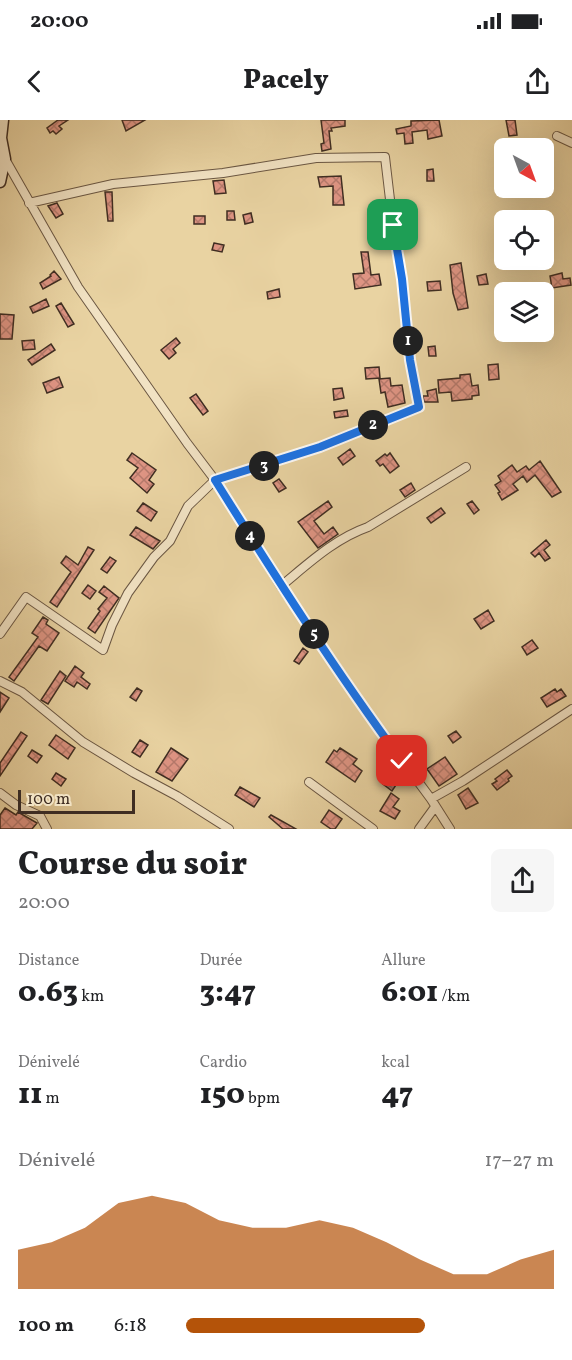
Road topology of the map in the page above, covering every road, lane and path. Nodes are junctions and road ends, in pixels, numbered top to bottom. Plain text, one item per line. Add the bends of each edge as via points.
1 (3, 120) edge
2 (557, 136) dead end
3 (0, 139) edge
4 (572, 143) edge
5 (5, 159) junction
6 (0, 182) edge
7 (29, 203) junction
8 (466, 467) dead end
9 (215, 480) junction
10 (281, 586) junction
11 (0, 634) edge
12 (0, 681) edge
13 (572, 709) edge
14 (309, 782) dead end
15 (0, 793) edge
16 (431, 799) junction
17 (435, 807) junction
18 (47, 829) edge
19 (229, 829) edge
20 (374, 829) edge
21 (419, 829) edge
22 (450, 829) edge

1 - 3 main road
2 - 4 street
3 - 5 main road
5 - 6 main road
5 - 7 street
7 - 9 street via 78,287
7 - 9 street via 113,184 223,173 316,158 385,157 419,407 320,447
8 - 10 street via 368,527 351,533
9 - 10 street
9 - 11 street via 188,506 170,541 128,593 103,650 26,597
10 - 16 street
12 - 19 street via 22,692 83,741
13 - 16 street
14 - 20 street
15 - 18 street via 15,806 40,816
16 - 17 street
17 - 21 street
17 - 22 street

